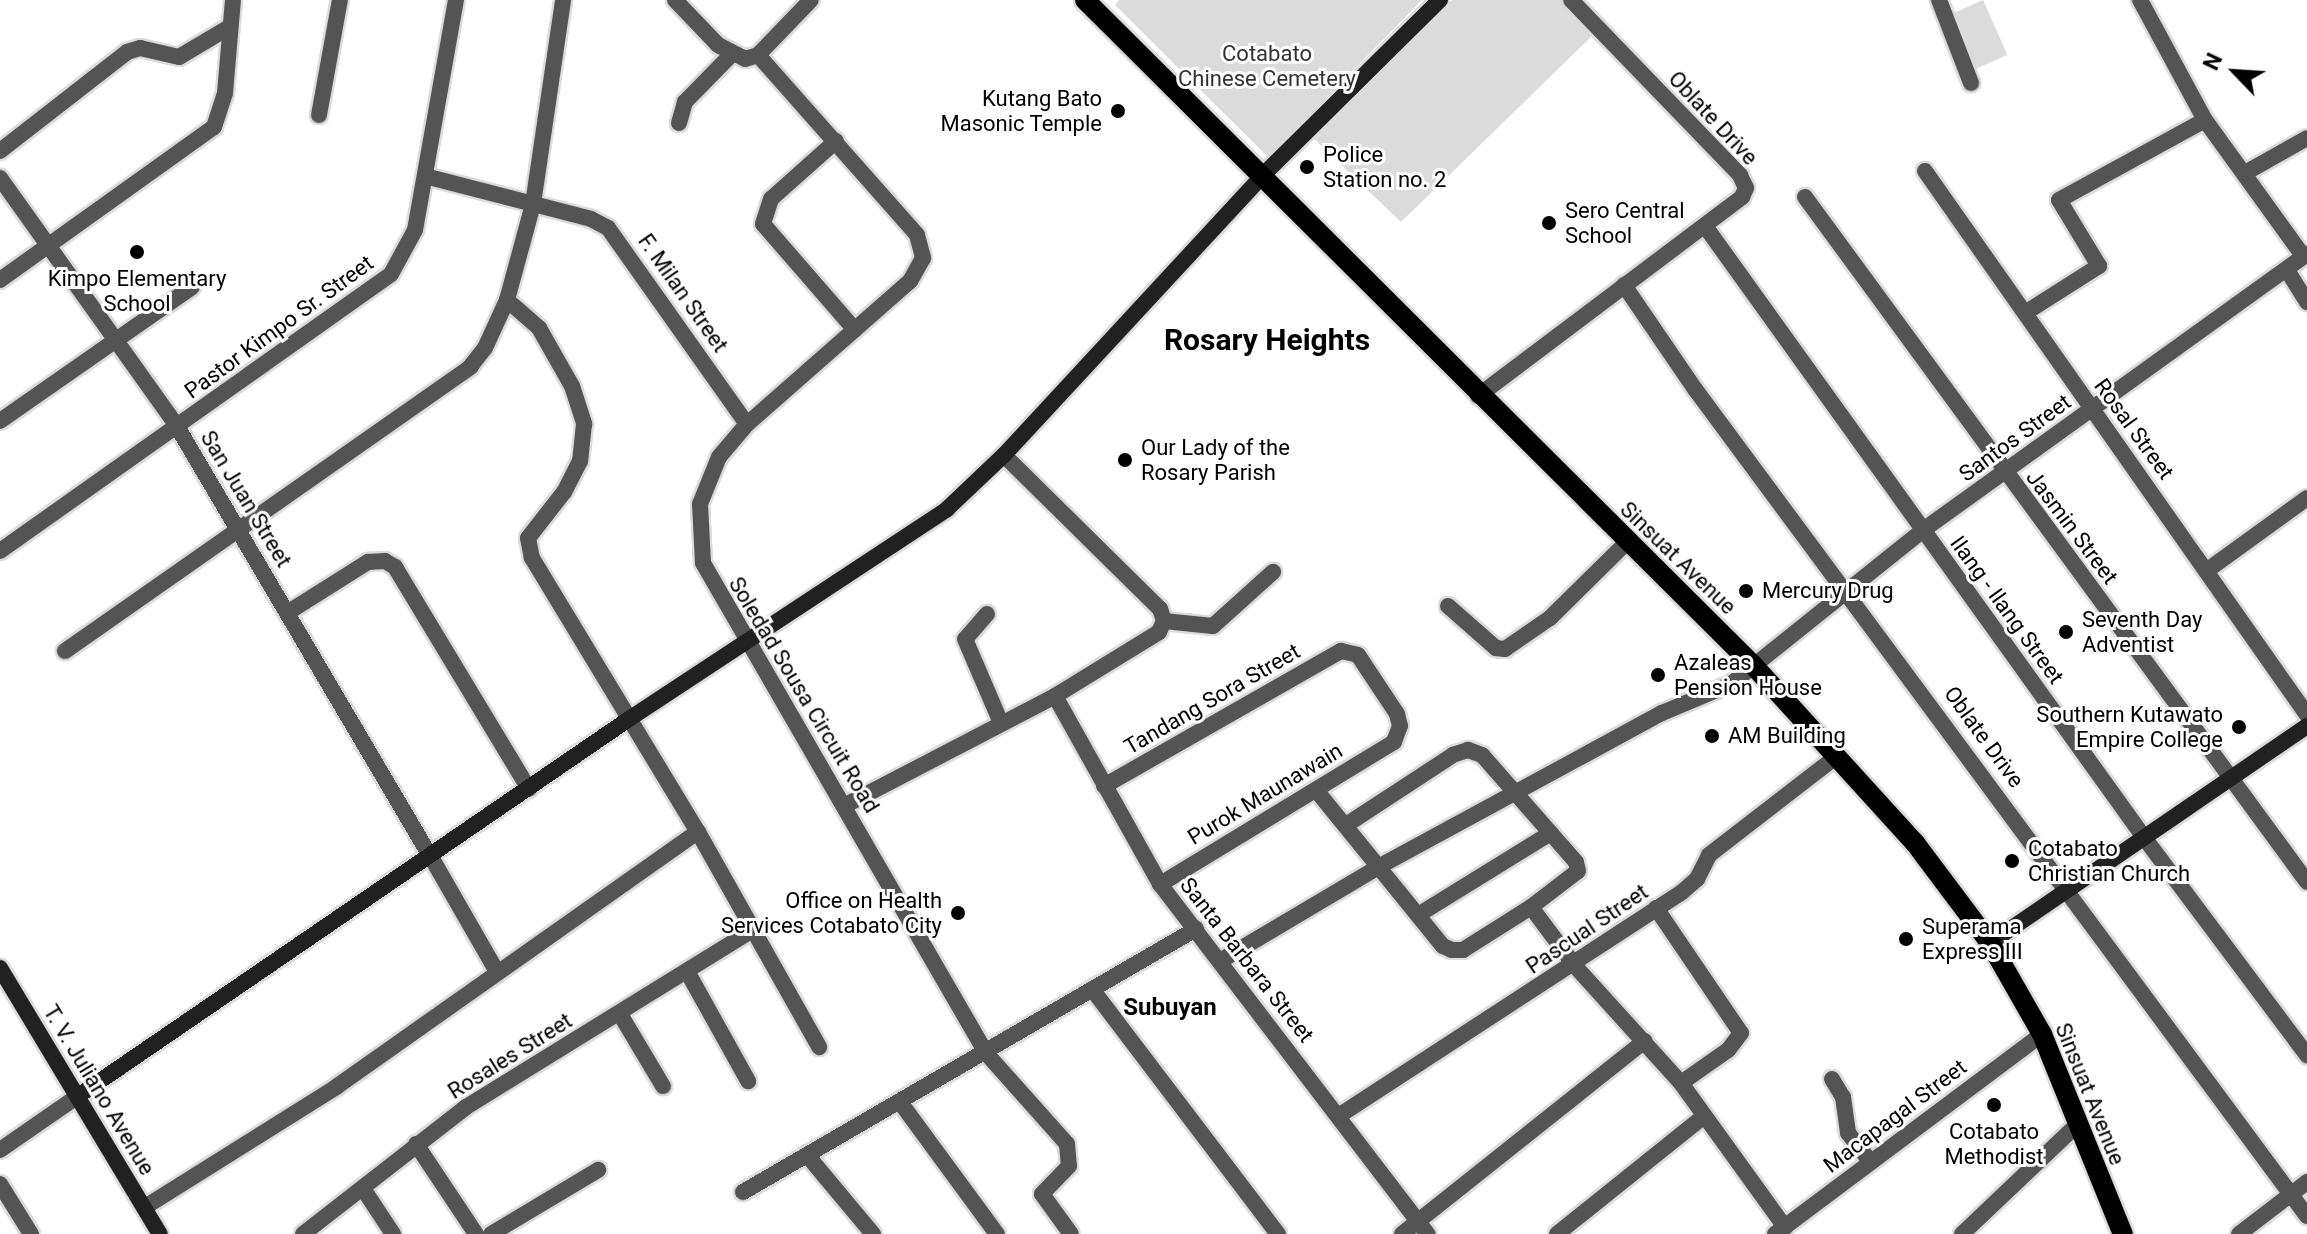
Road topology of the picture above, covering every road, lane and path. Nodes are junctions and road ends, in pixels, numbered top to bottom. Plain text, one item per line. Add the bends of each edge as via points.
1 (233, 0) edge
2 (340, 0) edge
3 (456, 0) edge
4 (563, 0) edge
5 (675, 0) edge
6 (1085, 0) edge
7 (1440, 0) edge
8 (1571, 0) edge
9 (1939, 0) edge
10 (2140, 0) edge
11 (800, 4) edge
12 (228, 28) junction
13 (745, 56) junction
14 (1971, 83) dead end
15 (319, 115) dead end
16 (2205, 120) junction
17 (679, 123) dead end
18 (2307, 138) edge
19 (836, 141) junction
20 (0, 151) edge
21 (1925, 171) dead end
22 (2245, 173) junction
23 (425, 176) junction
24 (1261, 177) junction
25 (0, 178) edge
26 (1805, 197) dead end
27 (533, 204) junction
28 (1705, 226) junction
29 (47, 246) junction
30 (2305, 255) edge
31 (2287, 270) junction
32 (0, 280) edge
33 (1624, 285) junction
34 (192, 287) dead end
35 (507, 300) junction
36 (2307, 302) edge
37 (2025, 313) junction
38 (855, 330) junction
39 (113, 342) junction
40 (1478, 396) junction
41 (2092, 409) junction
42 (0, 421) edge
43 (747, 424) junction
44 (178, 428) junction
45 (1004, 455) junction
46 (2004, 473) junction
47 (2307, 498) edge
48 (239, 526) junction
49 (1923, 530) junction
50 (1627, 542) junction
51 (0, 551) edge
52 (2209, 569) junction
53 (1273, 572) dead end
54 (1848, 589) junction
55 (1448, 606) dead end
56 (287, 613) junction
57 (987, 614) dead end
58 (1164, 621) junction
59 (747, 640) junction
60 (65, 651) dead end
61 (1341, 651) joint
62 (1753, 665) junction
63 (1055, 696) junction
64 (2307, 715) edge
65 (629, 719) junction
66 (1001, 723) junction
67 (2307, 726) edge
68 (1837, 756) junction
69 (2232, 779) junction
70 (1104, 786) junction
71 (529, 789) junction
72 (1316, 790) junction
73 (1515, 793) junction
74 (844, 806) junction
75 (1346, 825) junction
76 (698, 832) junction
77 (1551, 833) junction
78 (2143, 836) junction
79 (431, 857) junction
80 (1380, 866) junction
81 (2307, 882) edge
82 (1160, 884) junction
83 (2067, 890) junction
84 (1531, 907) junction
85 (1656, 908) junction
86 (1418, 915) junction
87 (1196, 929) junction
88 (751, 931) junction
89 (1990, 943) junction
90 (1220, 961) junction
91 (1575, 966) junction
92 (0, 968) edge
93 (497, 972) junction
94 (688, 973) junction
95 (1092, 989) junction
96 (620, 1014) junction
97 (2042, 1034) junction
98 (1645, 1041) junction
99 (819, 1047) dead end
100 (986, 1053) junction
101 (2307, 1055) edge
102 (1832, 1079) dead end
103 (748, 1081) dead end
104 (1681, 1083) junction
105 (663, 1086) dead end
106 (78, 1096) junction
107 (900, 1102) junction
108 (1340, 1115) junction
109 (1703, 1117) junction
110 (2079, 1123) junction
111 (416, 1144) junction
112 (0, 1150) edge
113 (807, 1155) junction
114 (1871, 1162) junction
115 (598, 1170) dead end
116 (2307, 1182) edge
117 (0, 1184) edge
118 (364, 1190) junction
119 (743, 1192) dead end
120 (2290, 1193) junction
121 (145, 1207) junction
122 (2307, 1216) edge
123 (1418, 1219) junction
124 (1780, 1230) edge
125 (31, 1234) edge
126 (160, 1234) edge
127 (303, 1234) edge
128 (393, 1234) edge
129 (476, 1234) edge
130 (491, 1234) edge
131 (873, 1234) edge
132 (997, 1234) edge
133 (1071, 1234) edge
134 (1278, 1234) edge
135 (1402, 1234) edge
136 (1428, 1234) edge
137 (1557, 1234) edge
138 (1962, 1234) edge
139 (2123, 1234) edge
140 (2239, 1234) edge

1 - 12 street
2 - 15 street
3 - 23 street, Pastor Kimpo Sr. Street
4 - 27 street
5 - 13 street, Soledad Sousa Circuit Road
6 - 24 main road, Sinsuat Avenue
7 - 24 main road
8 - 28 street, Oblate Drive via 1740,175 1746,188 1742,197
9 - 14 street
10 - 16 street
11 - 13 street
12 - 20 street via 179,57 140,48 127,52
12 - 29 street via 225,93 214,127
13 - 17 street via 685,102
13 - 19 street, Soledad Sousa Circuit Road
16 - 22 street
16 - 37 street via 2059,200 2099,266
18 - 22 street
19 - 38 street, Soledad Sousa Circuit Road via 917,235 923,258 910,281
19 - 38 street via 771,199 763,224
21 - 37 street, Rosal Street
22 - 30 street
23 - 27 street, F. Milan Street
23 - 44 street, Pastor Kimpo Sr. Street via 415,230 391,274
24 - 40 main road, Sinsuat Avenue
24 - 45 main road
25 - 29 street, San Juan Street
26 - 46 street, Jasmin Street
27 - 35 street
27 - 43 street, F. Milan Street via 608,228
28 - 33 street, Oblate Drive
28 - 49 street, Ilang - Ilang Street
29 - 32 street
29 - 39 street, San Juan Street
30 - 31 street, Santos Street
31 - 36 street
31 - 41 street, Santos Street
33 - 40 street, Oblate Drive
33 - 54 street, Oblate Drive via 1695,389
34 - 39 street
35 - 48 street via 496,329 470,367
35 - 65 street via 539,328 572,386 584,424 580,461 564,492 528,538 532,558
37 - 41 street, Rosal Street
38 - 43 street, Soledad Sousa Circuit Road
39 - 42 street
39 - 44 street, San Juan Street
40 - 50 main road, Sinsuat Avenue
41 - 46 street, Santos Street
41 - 52 street, Rosal Street
43 - 59 street, Soledad Sousa Circuit Road via 706,481 699,528 712,586
44 - 48 street, San Juan Street
44 - 51 street, Pastor Kimpo Sr. Street
45 - 58 street via 1145,592
45 - 59 main road via 947,509
46 - 49 street, Santos Street
46 - 69 street, Jasmin Street
47 - 52 street
48 - 56 street, San Juan Street
48 - 60 street
49 - 54 street, Santos Street
49 - 78 street, Ilang - Ilang Street
50 - 55 street via 1550,618 1505,649 1496,648
50 - 62 main road, Sinsuat Avenue
52 - 64 street, Rosal Street
53 - 58 street via 1213,626
54 - 62 street, Santos Street
54 - 83 street, Oblate Drive
56 - 71 street via 368,562 385,561 395,567
56 - 79 street, San Juan Street
57 - 66 street via 965,639
58 - 63 street via 1150,643
59 - 65 main road
59 - 74 street, Soledad Sousa Circuit Road
61 - 70 street, Tandang Sora Street
61 - 72 street, Purok Maunawain via 1358,655 1400,726 1394,742
62 - 68 main road, Sinsuat Avenue
62 - 73 street, Santos Street via 1731,684 1662,713
63 - 66 street
63 - 70 street, Santa Barbara Street
65 - 71 main road
65 - 76 street
66 - 74 street
67 - 69 main road
68 - 85 street, Pascual Street via 1709,855 1697,879
68 - 89 main road, Sinsuat Avenue via 1915,843
69 - 78 main road
69 - 81 street, Jasmin Street
70 - 82 street, Santa Barbara Street
71 - 79 main road
72 - 75 street
72 - 82 street, Purok Maunawain
73 - 75 street via 1482,755 1468,750
73 - 77 street
73 - 80 street, Santos Street
74 - 100 street, Soledad Sousa Circuit Road
75 - 80 street
76 - 88 street
76 - 93 street
77 - 84 street via 1578,871
77 - 86 street
78 - 83 main road
78 - 101 street, Ilang - Ilang Street
79 - 93 street, San Juan Street
79 - 106 main road
80 - 86 street
80 - 90 street, Santos Street
82 - 87 street, Santa Barbara Street
83 - 89 main road
83 - 120 street, Oblate Drive
84 - 86 street via 1463,950 1443,946
84 - 91 street
85 - 91 street, Pascual Street
85 - 104 street via 1741,1033 1728,1050
87 - 90 street, Santa Barbara Street
87 - 95 street
88 - 94 street, Rosales Street
88 - 99 street
89 - 97 main road, Sinsuat Avenue
90 - 108 street, Santa Barbara Street
91 - 98 street
91 - 108 street, Pascual Street
92 - 106 main road, T. V. Juliano Avenue
93 - 121 street via 336,1087
94 - 96 street, Rosales Street
94 - 103 street
95 - 100 street
95 - 134 street
96 - 105 street
96 - 111 street, Rosales Street via 466,1107
97 - 110 main road, Sinsuat Avenue
97 - 114 street, Macapagal Street
98 - 104 street
98 - 123 street
100 - 107 street
100 - 133 street, Soledad Sousa Circuit Road via 1070,1150 1069,1166 1042,1194
102 - 114 street via 1843,1097 1848,1133
104 - 109 street
106 - 112 street
106 - 121 main road, T. V. Juliano Avenue
107 - 113 street
107 - 132 street
108 - 123 street, Santa Barbara Street
109 - 124 street
109 - 137 street
110 - 138 street
110 - 139 main road, Sinsuat Avenue
111 - 118 street, Rosales Street
111 - 129 street
113 - 119 street
113 - 131 street
114 - 124 street, Macapagal Street
115 - 130 street
116 - 120 street
117 - 125 street
118 - 127 street, Rosales Street
118 - 128 street
120 - 122 street, Oblate Drive
120 - 140 street
121 - 126 main road, T. V. Juliano Avenue
123 - 135 street
123 - 136 street, Santa Barbara Street

